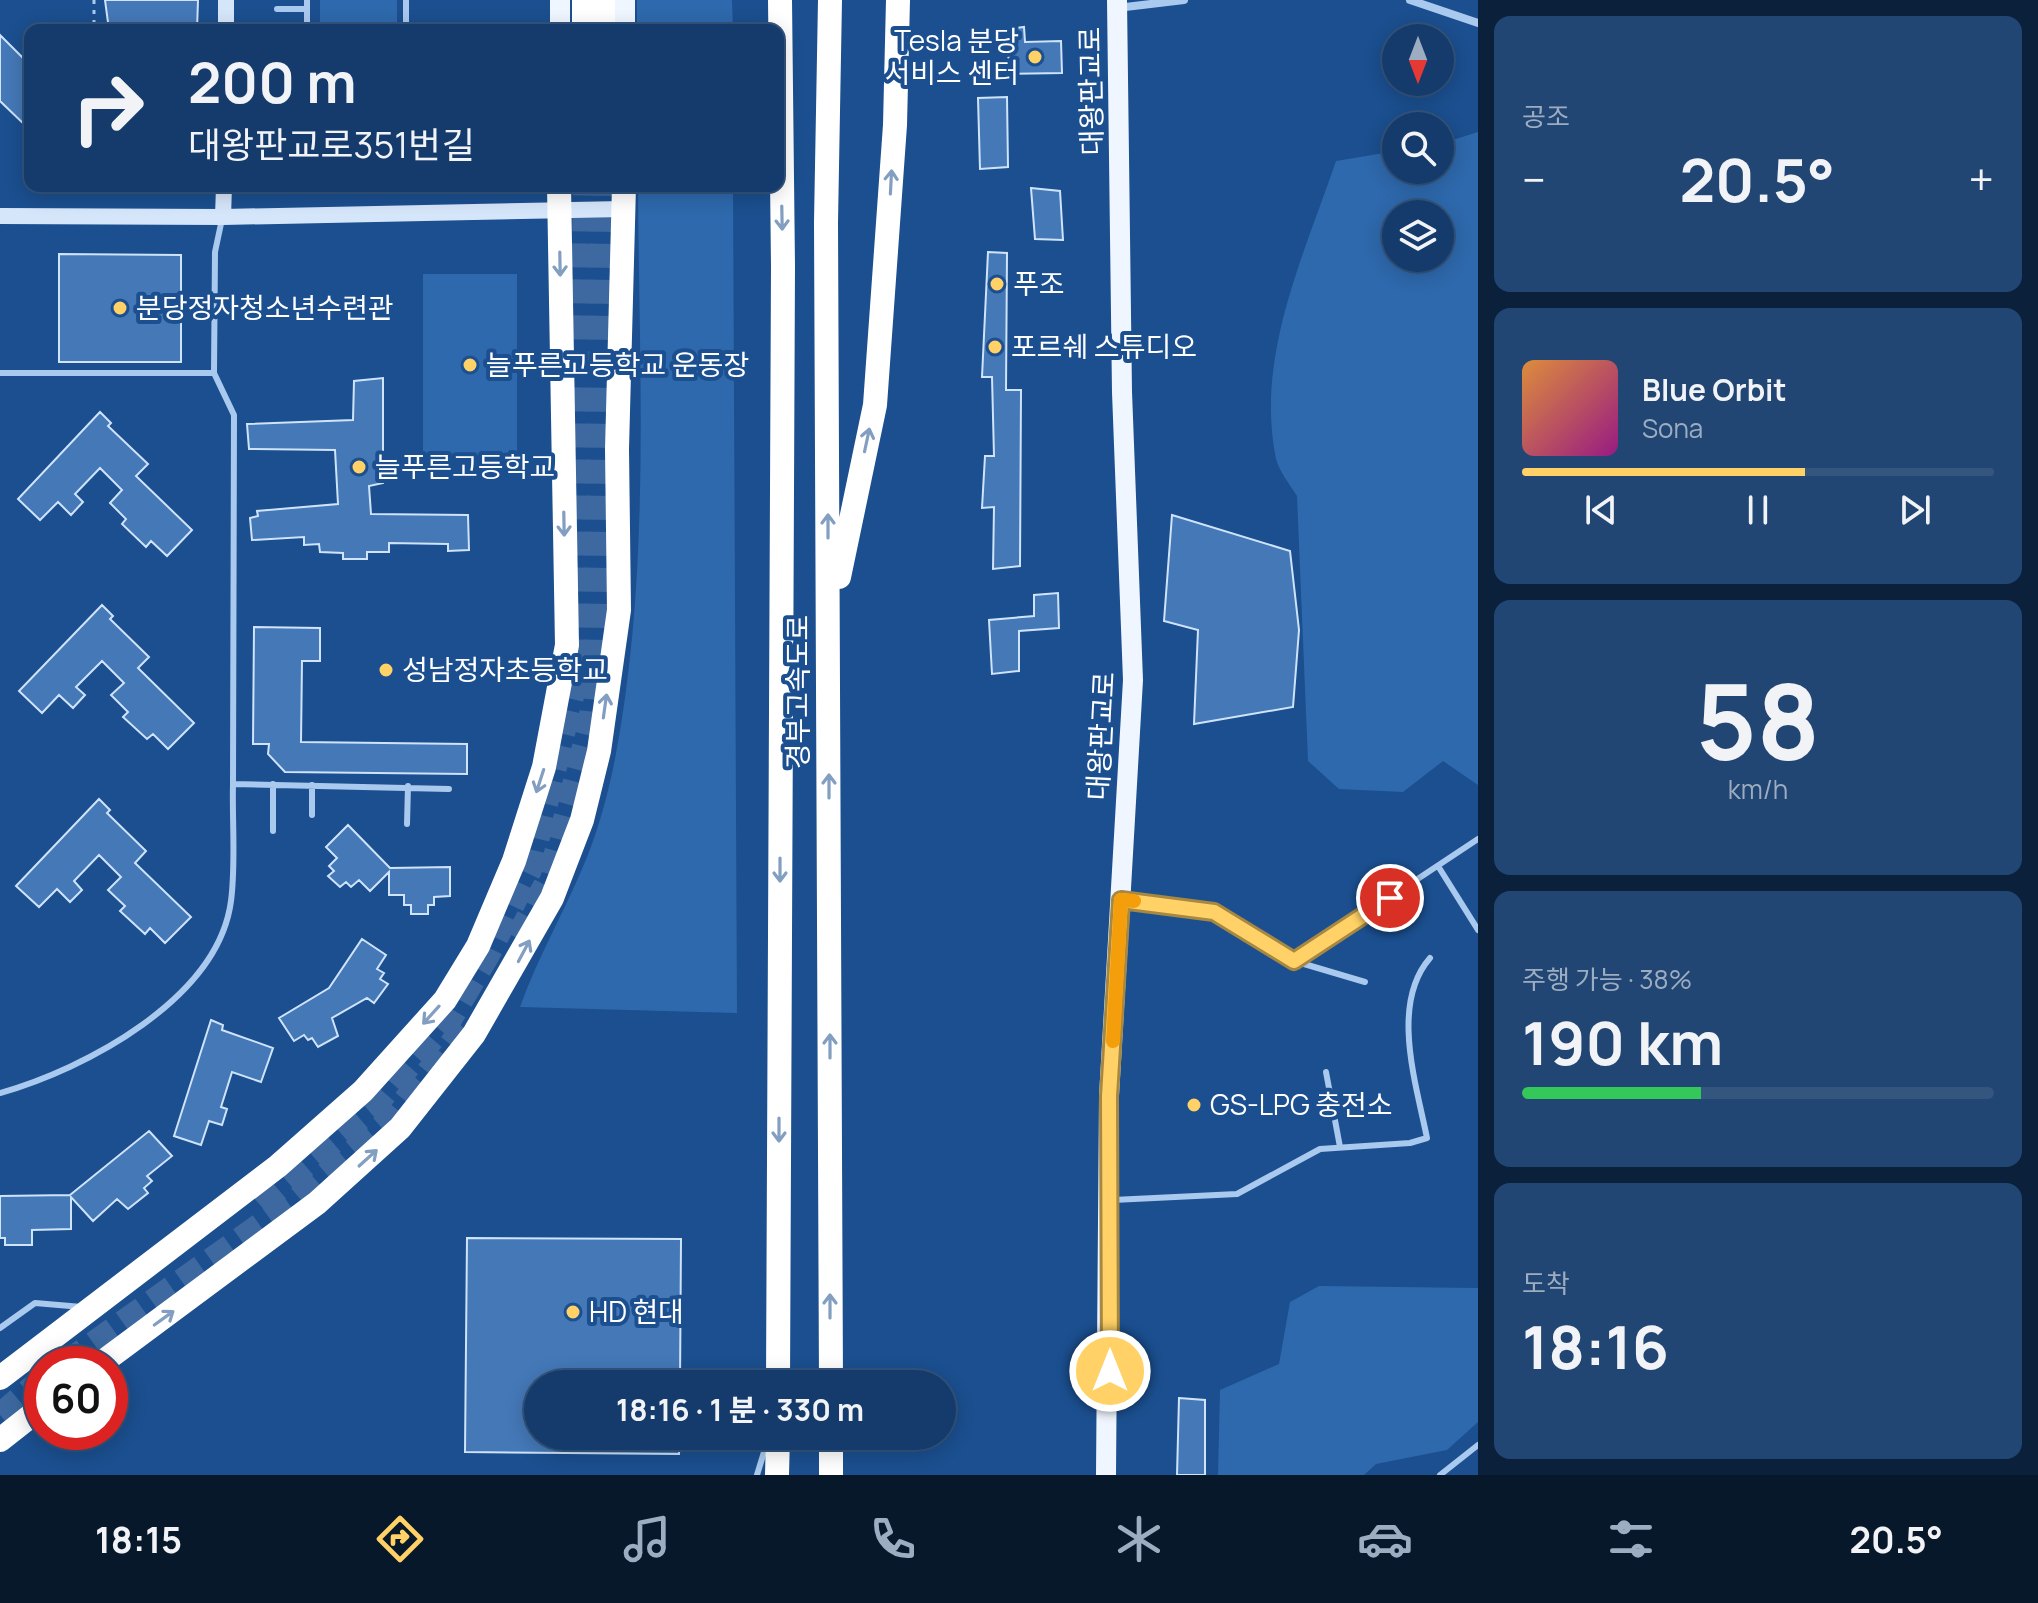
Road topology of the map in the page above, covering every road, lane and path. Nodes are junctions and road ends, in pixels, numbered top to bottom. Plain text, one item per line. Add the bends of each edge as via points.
1 (94, 0) edge
2 (226, 0) edge
3 (307, 0) edge
4 (406, 0) edge
5 (560, 0) edge
6 (584, 0) edge
7 (603, 0) edge
8 (625, 0) edge
9 (780, 0) edge
10 (830, 0) edge
11 (898, 0) edge
12 (1184, 0) edge
13 (1410, 0) edge
14 (1117, 4) edge
15 (277, 9) dead end
16 (307, 9) junction
17 (1478, 23) edge
18 (94, 24) edge
19 (226, 24) edge
20 (307, 24) edge
21 (406, 24) edge
22 (560, 24) edge
23 (584, 24) edge
24 (603, 24) edge
25 (625, 24) edge
26 (780, 24) edge
27 (224, 192) edge
28 (780, 192) edge
29 (559, 198) edge
30 (624, 198) edge
31 (0, 216) edge
32 (223, 217) junction
33 (0, 373) edge
34 (214, 373) junction
35 (828, 626) junction
36 (233, 784) junction
37 (273, 784) junction
38 (312, 785) junction
39 (408, 786) junction
40 (449, 789) dead end
41 (312, 815) dead end
42 (407, 824) dead end
43 (273, 831) dead end
44 (1478, 839) edge
45 (1438, 866) junction
46 (1121, 900) junction
47 (1478, 930) edge
48 (1430, 958) dead end
49 (1294, 961) junction
50 (1365, 982) dead end
51 (1326, 1072) dead end
52 (0, 1093) edge
53 (1340, 1147) junction
54 (1109, 1200) junction
55 (93, 1308) junction
56 (0, 1328) edge
57 (124, 1346) edge
58 (778, 1370) edge
59 (831, 1370) edge
60 (0, 1378) edge
61 (24, 1421) edge
62 (0, 1440) edge
63 (1478, 1445) edge
64 (765, 1450) edge
65 (778, 1450) edge
66 (831, 1450) edge
67 (757, 1475) edge
68 (777, 1475) edge
69 (831, 1475) edge
70 (1106, 1475) edge
71 (1440, 1475) edge

1 - 18 path
2 - 19 street
3 - 16 lane
4 - 21 lane
5 - 22 main road
6 - 23 highway
7 - 24 highway
8 - 25 main road
9 -> 26 highway, 경부고속도로
35 -> 10 highway, 경부고속도로
35 -> 11 highway via 875,405
12 - 14 street
13 - 17 street
14 - 46 main road, 대왕판교로 via 1122,392 1133,646
15 - 16 lane
16 - 20 lane
27 - 32 street
28 -> 58 highway, 경부고속도로
29 - 30 street
29 - 32 street
29 -> 55 highway via 567,645 544,767 508,876 478,946 445,1000 363,1091 278,1166
57 -> 30 highway via 317,1203 400,1128 474,1034 552,898 582,820 599,751 619,610
31 - 32 street
32 - 34 lane via 215,252
33 - 34 lane
34 - 36 lane via 234,415
59 -> 35 highway, 경부고속도로
36 - 37 lane
36 - 52 lane via 231,903 216,946 192,980 160,1012 108,1046 35,1083
37 - 38 lane
37 - 43 lane
38 - 39 lane
38 - 41 lane
39 - 40 lane
39 - 42 lane
44 - 45 lane
45 - 47 lane
45 - 49 lane
46 - 49 lane via 1214,912
46 - 54 main road, 대왕판교로 via 1109,1096
48 - 53 lane via 1416,974 1408,1033 1427,1138
49 - 50 lane
51 - 53 lane
53 - 54 lane via 1320,1149 1237,1194
54 - 70 main road, 대왕판교로
55 - 56 lane via 35,1303
55 - 60 highway
61 - 62 highway
63 - 71 lane
64 - 67 lane
65 - 68 highway
66 - 69 highway

